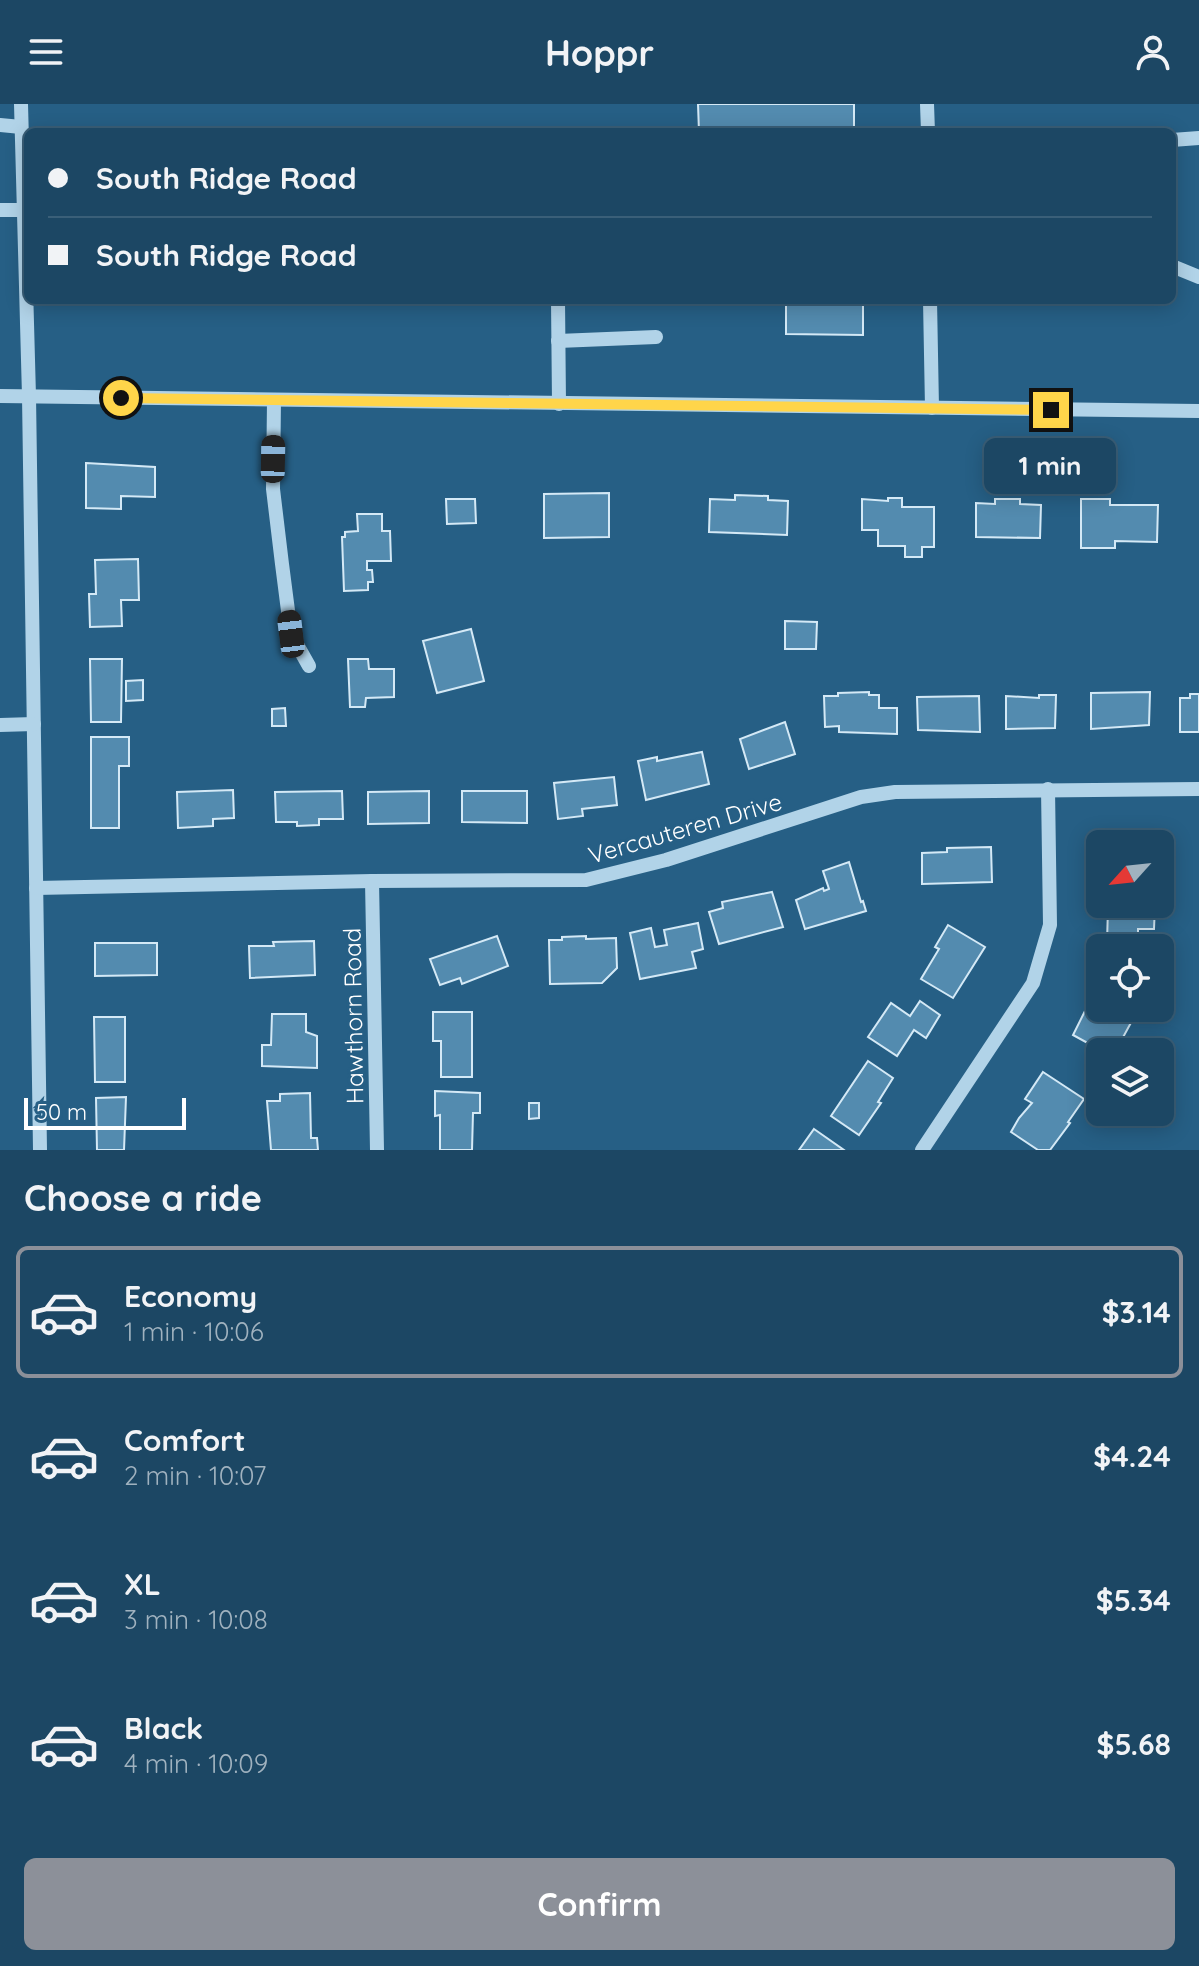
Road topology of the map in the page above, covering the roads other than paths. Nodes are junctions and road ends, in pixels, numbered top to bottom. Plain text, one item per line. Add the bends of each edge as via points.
1 (21, 104) edge
2 (927, 104) edge
3 (0, 125) edge
4 (21, 127) junction
5 (928, 128) edge
6 (1199, 138) edge
7 (1176, 140) edge
8 (0, 210) edge
9 (24, 210) joint
10 (1176, 268) edge
11 (1199, 277) edge
12 (27, 304) edge
13 (558, 304) edge
14 (930, 304) edge
15 (656, 337) dead end
16 (558, 341) junction
17 (0, 396) edge
18 (29, 396) junction
19 (274, 400) junction
20 (559, 404) junction
21 (932, 408) junction
22 (1199, 411) edge
23 (309, 666) dead end
24 (34, 724) junction
25 (0, 725) edge
26 (1048, 789) junction
27 (1199, 789) edge
28 (372, 881) junction
29 (36, 888) junction
30 (40, 1150) edge
31 (377, 1150) edge
32 (922, 1150) edge

1 - 4 street
2 - 5 street
3 - 4 street
4 - 9 street
6 - 7 street
8 - 9 street
10 - 11 street
12 - 18 street
13 - 16 street
14 - 21 street
15 - 16 street
16 - 20 street
17 - 18 street
18 - 19 street
18 - 24 street
19 - 20 street
19 - 23 street via 273,489 291,634
20 - 21 street
21 - 22 street
24 - 25 street
24 - 29 street
26 - 27 street, Vercauteren Drive
26 - 28 street, Vercauteren Drive via 861,797 586,880
26 - 32 street via 1050,925 1033,983
28 - 29 street, Vercauteren Drive
28 - 31 street, Hawthorn Road
29 - 30 street

